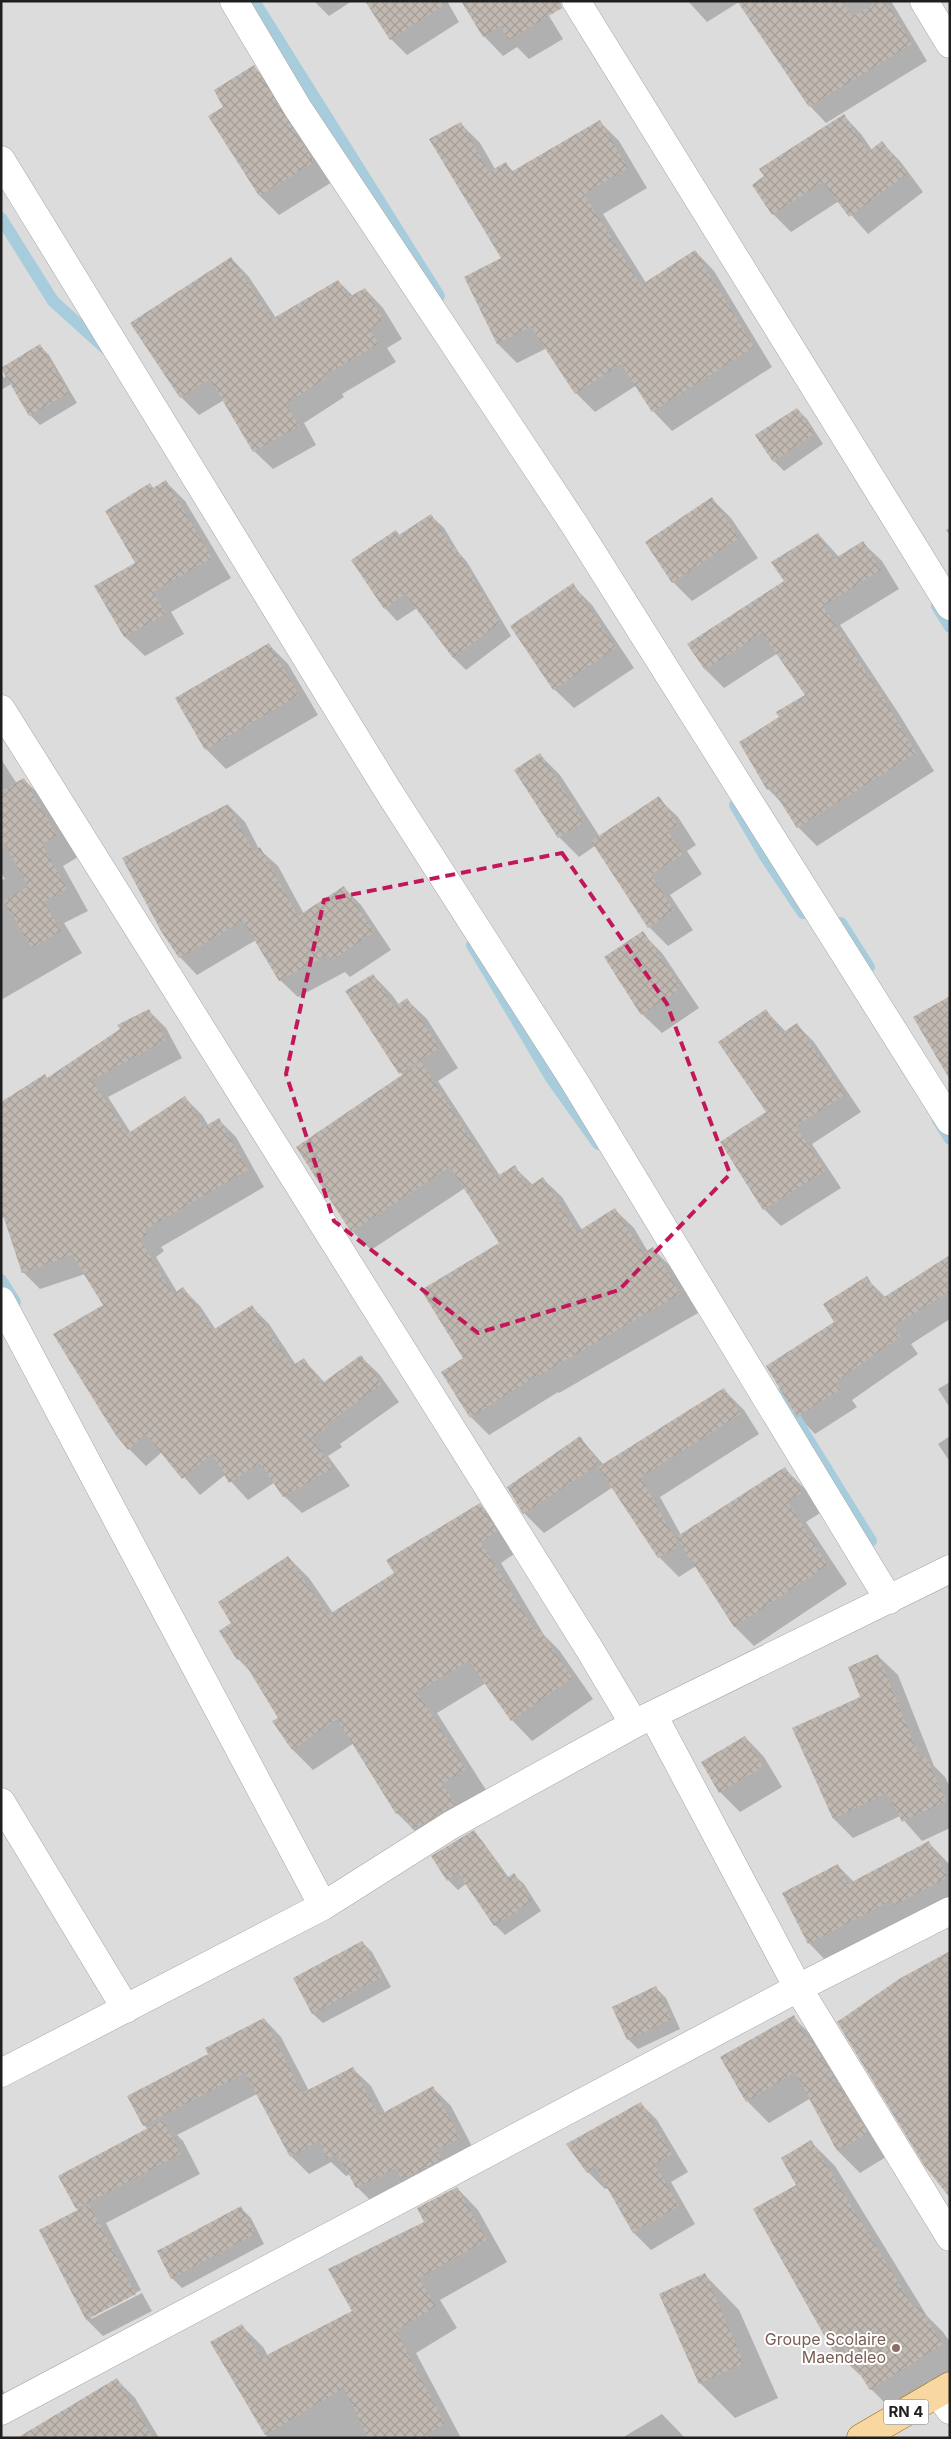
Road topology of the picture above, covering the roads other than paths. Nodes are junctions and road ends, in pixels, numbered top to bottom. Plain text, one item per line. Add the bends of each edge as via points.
1 (234, 1) edge
2 (576, 1) edge
3 (924, 1) edge
4 (950, 44) edge
5 (1, 160) edge
6 (950, 606) edge
7 (1, 709) edge
8 (950, 1121) edge
9 (1, 1301) edge
10 (950, 1569) edge
11 (889, 1600) junction
12 (643, 1720) junction
13 (1, 1802) edge
14 (323, 1906) junction
15 (950, 1911) edge
16 (798, 1988) junction
17 (126, 2009) junction
18 (1, 2073) edge
19 (950, 2237) edge
20 (946, 2396) edge
21 (1, 2411) edge
22 (862, 2438) edge

1 - 8 street via 297,107 584,540
2 - 6 street
3 - 4 street
5 - 11 street via 387,789 578,1088
7 - 12 street via 590,1650
9 - 14 street
10 - 11 street
11 - 12 street
12 - 14 street via 451,1826
12 - 16 street
13 - 17 street
14 - 17 street
15 - 16 street
16 - 19 street
16 - 21 street
17 - 18 street
20 - 22 main road, RN 4

